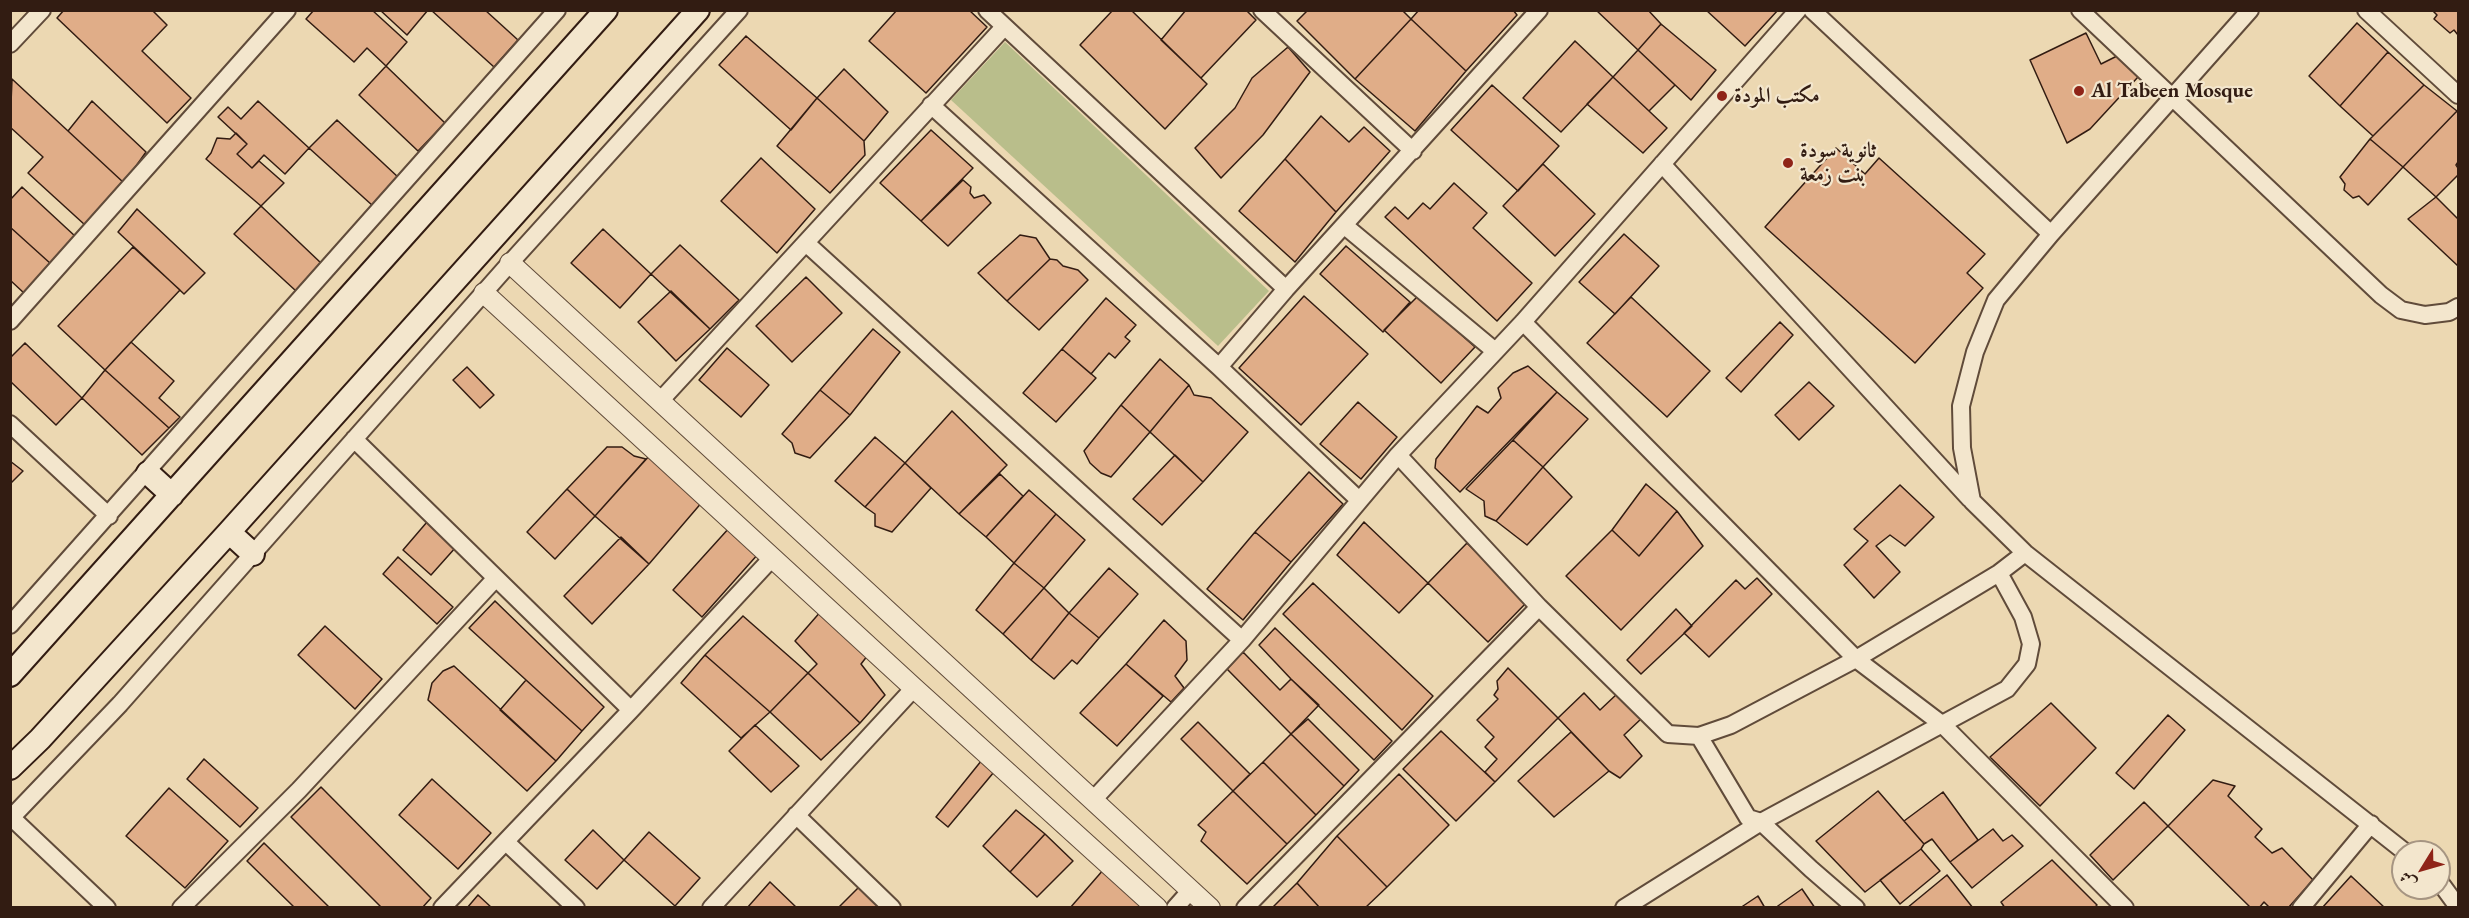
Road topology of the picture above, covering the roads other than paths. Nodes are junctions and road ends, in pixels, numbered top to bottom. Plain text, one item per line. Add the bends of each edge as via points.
1 (42, 10) edge
2 (287, 10) edge
3 (557, 10) edge
4 (606, 10) edge
5 (698, 10) edge
6 (739, 10) edge
7 (987, 10) edge
8 (1262, 10) edge
9 (1798, 10) edge
10 (1812, 10) edge
11 (2080, 10) edge
12 (2250, 10) edge
13 (2367, 10) edge
14 (1537, 11) edge
15 (1004, 27) junction
16 (10, 44) edge
17 (2458, 95) edge
18 (2171, 97) junction
19 (931, 105) junction
20 (1413, 151) junction
21 (1662, 164) junction
22 (1344, 226) junction
23 (2051, 234) junction
24 (806, 243) junction
25 (510, 263) junction
26 (1286, 289) junction
27 (484, 293) junction
28 (2458, 307) edge
29 (10, 321) edge
30 (1523, 322) junction
31 (1495, 351) junction
32 (1219, 367) junction
33 (660, 401) junction
34 (10, 424) edge
35 (354, 439) junction
36 (1398, 455) junction
37 (148, 472) junction
38 (172, 495) junction
39 (1359, 500) junction
40 (1972, 501) junction
41 (109, 516) junction
42 (228, 532) junction
43 (2025, 553) junction
44 (253, 554) junction
45 (772, 558) junction
46 (1999, 573) junction
47 (496, 578) junction
48 (1539, 607) junction
49 (10, 625) edge
50 (1242, 640) junction
51 (1856, 659) junction
52 (10, 675) edge
53 (914, 688) junction
54 (631, 710) junction
55 (1943, 725) junction
56 (1699, 736) junction
57 (10, 768) edge
58 (1093, 800) junction
59 (796, 815) junction
60 (11, 819) edge
61 (1761, 822) junction
62 (2371, 825) junction
63 (2391, 841) edge
64 (506, 842) junction
65 (1191, 890) junction
66 (107, 908) edge
67 (181, 908) edge
68 (441, 908) edge
69 (576, 908) edge
70 (711, 908) edge
71 (892, 908) edge
72 (1157, 908) edge
73 (1175, 908) edge
74 (1210, 908) edge
75 (1245, 908) edge
76 (1624, 908) edge
77 (1856, 908) edge
78 (2126, 908) edge
79 (2301, 908) edge

1 - 16 street
2 - 29 street
3 - 37 street
4 - 38 main road
5 - 42 main road
6 - 25 street
7 - 15 street
8 - 20 street
9 - 21 street
10 - 23 street
11 - 18 street
12 - 18 street
13 - 17 street
14 - 20 street
15 - 19 street
15 - 26 street
18 - 23 street
18 - 28 street via 2381,295 2401,309 2425,315
19 - 24 street
19 - 32 street
20 - 22 street
21 - 30 street
21 - 40 street
22 - 26 street
22 - 31 street
23 - 40 street via 1996,300 1975,352 1961,406 1962,448
24 - 33 street
24 - 50 street
25 - 27 street
25 - 33 street
26 - 32 street
27 - 35 street
27 - 45 street
30 - 31 street
30 - 51 street
31 - 36 street
32 - 39 street
33 - 58 street
34 - 41 street
35 - 44 street
35 - 47 street
36 - 39 street
36 - 48 street
37 - 38 main road
37 - 41 street
38 - 52 main road
39 - 50 street
40 - 43 street
41 - 49 street
42 - 44 main road
42 - 57 main road
43 - 46 street
43 - 62 street
44 - 60 street
45 - 53 street
45 - 54 street
46 - 51 street
46 - 55 street via 2023,617 2031,644 2027,664 2007,689
47 - 54 street
47 - 67 street via 299,790
48 - 56 street via 1668,734
48 - 75 street
50 - 58 street
51 - 55 street
51 - 56 street via 1731,725
53 - 59 street
53 - 72 street
54 - 64 street
55 - 61 street
55 - 78 street
56 - 61 street via 1748,818
58 - 65 street
59 - 70 street
59 - 71 street
60 - 66 street
61 - 76 street
61 - 77 street
62 - 63 street
62 - 79 street
64 - 68 street
64 - 69 street
65 - 73 street
65 - 74 street

